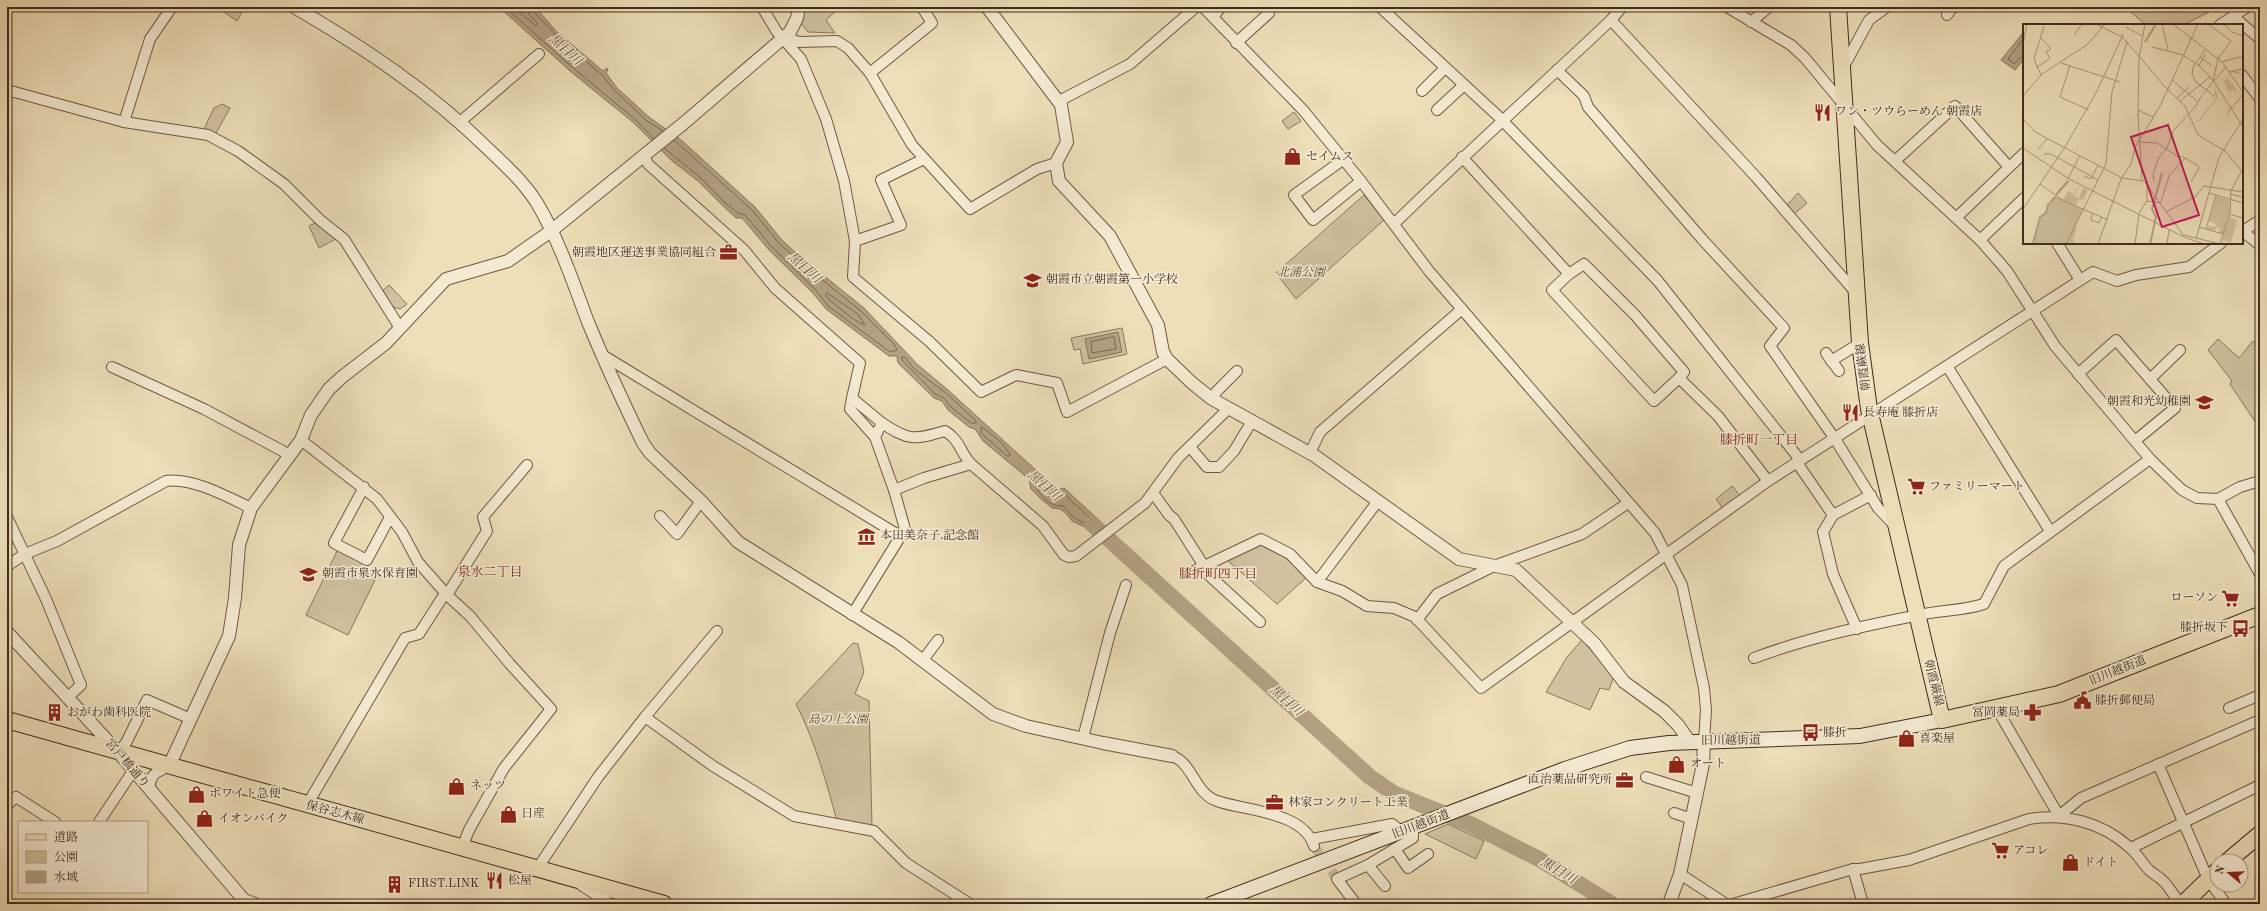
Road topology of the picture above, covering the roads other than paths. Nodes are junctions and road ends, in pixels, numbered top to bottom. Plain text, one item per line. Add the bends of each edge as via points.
1 (172, 7) edge
2 (294, 7) edge
3 (762, 7) edge
4 (799, 7) edge
5 (922, 7) edge
6 (987, 7) edge
7 (1196, 7) edge
8 (1202, 7) edge
9 (1221, 7) edge
10 (1380, 7) edge
11 (1622, 7) edge
12 (1727, 7) edge
13 (1769, 7) edge
14 (1838, 7) edge
15 (1886, 7) edge
16 (2247, 7) edge
17 (1269, 13) dead end
18 (1213, 17) junction
19 (2234, 17) junction
20 (1611, 20) junction
21 (1751, 22) junction
22 (2222, 24) edge
23 (2242, 24) edge
24 (2243, 25) edge
25 (784, 38) junction
26 (2260, 39) edge
27 (1236, 43) junction
28 (539, 54) dead end
29 (1445, 68) junction
30 (1557, 70) junction
31 (1841, 72) junction
32 (870, 73) junction
33 (2243, 75) edge
34 (1464, 85) junction
35 (7, 90) edge
36 (1422, 91) dead end
37 (2260, 98) edge
38 (1059, 102) junction
39 (1843, 102) junction
40 (1437, 110) dead end
41 (1503, 121) junction
42 (124, 122) junction
43 (460, 122) junction
44 (2023, 154) edge
45 (644, 155) junction
46 (1462, 157) junction
47 (924, 159) junction
48 (1344, 160) junction
49 (1895, 161) junction
50 (1056, 163) junction
51 (2009, 167) junction
52 (1361, 181) junction
53 (2023, 199) edge
54 (1957, 217) junction
55 (2260, 220) edge
56 (1394, 224) junction
57 (551, 231) junction
58 (2243, 231) edge
59 (1980, 240) junction
60 (855, 241) junction
61 (2058, 244) edge
62 (2220, 244) edge
63 (2260, 245) edge
64 (1569, 274) junction
65 (2080, 280) junction
66 (1857, 294) junction
67 (1462, 309) junction
68 (2031, 312) junction
69 (400, 328) junction
70 (1860, 343) junction
71 (2180, 350) dead end
72 (604, 356) junction
73 (1167, 359) junction
74 (1947, 366) junction
75 (112, 367) dead end
76 (1237, 371) dead end
77 (1839, 371) dead end
78 (2078, 374) junction
79 (1679, 378) junction
80 (2150, 379) junction
81 (852, 398) junction
82 (1212, 399) junction
83 (1229, 408) junction
84 (1870, 416) junction
85 (1252, 421) junction
86 (882, 424) junction
87 (875, 437) junction
88 (1835, 439) junction
89 (300, 440) junction
90 (2136, 440) junction
91 (1190, 447) junction
92 (1310, 453) junction
93 (290, 455) junction
94 (2150, 459) junction
95 (1800, 462) junction
96 (971, 464) junction
97 (527, 465) dead end
98 (2260, 480) edge
99 (1768, 481) junction
100 (364, 487) junction
101 (894, 490) junction
102 (1153, 493) junction
103 (1871, 495) junction
104 (2218, 500) junction
105 (702, 501) junction
106 (1378, 501) junction
107 (1628, 503) junction
108 (252, 508) junction
109 (1833, 515) junction
110 (660, 516) dead end
111 (390, 517) junction
112 (7, 518) edge
113 (1896, 528) junction
114 (2050, 531) junction
115 (900, 536) junction
116 (25, 554) junction
117 (1667, 555) junction
118 (7, 566) edge
119 (1494, 566) junction
120 (1200, 568) junction
121 (2260, 574) edge
122 (1317, 582) junction
123 (1126, 585) dead end
124 (447, 595) junction
125 (852, 615) junction
126 (1917, 615) junction
127 (2260, 615) edge
128 (1417, 620) junction
129 (1260, 622) dead end
130 (1572, 623) junction
131 (1856, 629) junction
132 (717, 631) dead end
133 (7, 632) edge
134 (938, 640) dead end
135 (1754, 658) dead end
136 (923, 660) junction
137 (2260, 696) edge
138 (67, 698) junction
139 (2229, 708) dead end
140 (1997, 709) junction
141 (645, 717) junction
142 (191, 719) junction
143 (7, 720) edge
144 (1942, 720) junction
145 (2260, 720) edge
146 (1083, 738) junction
147 (1690, 742) junction
148 (1704, 742) junction
149 (118, 752) junction
150 (1172, 756) joint
151 (2158, 764) junction
152 (169, 766) junction
153 (133, 771) junction
154 (1646, 778) dead end
155 (2260, 785) edge
156 (149, 789) junction
157 (1697, 793) junction
158 (7, 805) edge
159 (307, 805) junction
160 (1674, 813) dead end
161 (2059, 816) junction
162 (1692, 819) junction
163 (53, 821) edge
164 (100, 821) edge
165 (2184, 822) junction
166 (1407, 830) junction
167 (2260, 834) edge
168 (2260, 845) edge
169 (462, 848) junction
170 (2131, 848) junction
171 (1395, 849) junction
172 (2237, 853) edge
173 (1428, 854) dead end
174 (2249, 855) edge
175 (1368, 865) junction
176 (537, 868) junction
177 (1853, 869) junction
178 (2209, 870) edge
179 (1680, 874) junction
180 (569, 878) junction
181 (2209, 884) edge
182 (1385, 886) dead end
183 (2209, 888) edge
184 (2220, 893) edge
185 (249, 902) edge
186 (611, 904) edge
187 (664, 904) edge
188 (970, 904) edge
189 (1211, 904) edge
190 (1356, 904) edge
191 (1669, 904) edge
192 (1726, 904) edge
193 (1733, 904) edge
194 (1863, 904) edge
195 (2182, 904) edge
196 (2198, 904) edge
197 (2226, 904) edge

1 - 42 street via 150,39
2 - 43 street via 431,96
3 - 25 street via 777,32
4 - 25 street via 797,18
5 - 32 street via 932,23
6 - 38 street
7 - 38 street via 1130,64
8 - 18 street
9 - 18 street
10 - 29 street
11 - 20 street
12 - 21 street
13 - 21 street
14 - 31 main road, 朝霞蕨線
15 - 31 street via 1869,20
16 - 19 street
17 - 27 street
18 - 27 street
19 - 22 street
19 - 23 street
20 - 30 street
20 - 66 street via 1756,178
21 - 39 street via 1791,45 1806,58
24 - 26 street
25 - 32 street via 799,42 837,41 848,48
25 - 45 street
25 - 60 street via 800,59 826,118 844,181
27 - 48 street via 1303,110
28 - 43 street
29 - 34 street
29 - 36 street
30 - 41 street
30 - 88 street via 1584,96 1588,107 1694,230 1784,328 1770,346
31 - 39 main road, 朝霞蕨線
32 - 47 street via 912,145
33 - 37 street
34 - 40 street
34 - 41 street
35 - 42 street
38 - 50 street via 1067,142
39 - 49 street via 1877,145
39 - 66 main road, 朝霞蕨線
41 - 46 street
41 - 95 street via 1660,283 1798,456
42 - 69 street via 208,135 250,159 284,184 320,220 344,239
43 - 57 street via 524,186 539,207
44 - 51 street
45 - 57 street
45 - 81 street via 648,164 744,250 775,288 860,363
46 - 56 street
46 - 64 street
47 - 50 street via 970,209 1037,168
47 - 60 street via 882,180 901,225
48 - 52 street
48 - 52 street via 1294,194 1314,220
49 - 51 street via 1955,106
49 - 54 street
50 - 73 street via 1059,181 1110,236 1158,325 1163,352
51 - 54 street
52 - 56 street
53 - 59 street
54 - 59 street
55 - 58 street
56 - 67 street via 1429,271
57 - 69 street via 508,261 446,279
57 - 72 street
58 - 63 street
59 - 68 street via 2007,271
60 - 73 street via 853,277 930,342 982,392 1016,375 1057,383 1067,412
61 - 65 street
62 - 65 street via 2189,267 2136,275 2117,281 2093,272
64 - 79 street via 1584,264 1635,315 1684,372
64 - 79 street via 1552,290 1654,401
65 - 68 street
66 - 70 main road, 朝霞蕨線
67 - 92 street via 1320,432
67 - 107 street
68 - 74 street
68 - 78 street
69 - 89 street via 386,343 330,389 310,415
70 - 77 street via 1828,357
70 - 84 main road, 朝霞蕨線
71 - 80 street
72 - 105 street via 643,443 650,453
72 - 115 street
73 - 82 street
74 - 84 street
74 - 114 street
75 - 93 street via 198,406
76 - 82 street
78 - 80 street via 2116,340
78 - 90 street
79 - 99 street via 1718,416
80 - 90 street via 2175,408
81 - 86 street
81 - 87 street via 850,409
82 - 83 street
83 - 85 street
83 - 91 street
84 - 88 street
84 - 113 main road, 朝霞蕨線
85 - 91 street via 1234,451 1219,467 1207,467
85 - 92 street
86 - 87 street
86 - 96 street via 897,433 918,439 945,431 955,437
87 - 101 street
88 - 95 street
88 - 103 street
89 - 93 street
89 - 100 street
90 - 94 street
91 - 102 street via 1167,471
92 - 106 street
93 - 108 street
94 - 104 street via 2190,495
94 - 114 street
95 - 99 street
95 - 109 street via 1800,467
96 - 101 street
96 - 102 street via 1043,526 1064,555 1069,557 1076,556 1120,523 1145,503
97 - 124 street via 483,517 487,531
98 - 104 street via 2240,487
99 - 117 street
100 - 111 street
100 - 111 street via 334,543 367,560
101 - 115 street via 905,529
102 - 120 street via 1174,519
103 - 109 street
103 - 113 street via 1878,508
104 - 121 street
105 - 110 street via 677,534
105 - 125 street via 738,542
106 - 119 street via 1459,559
106 - 122 street
107 - 117 street via 1655,532
107 - 119 street via 1582,534
108 - 116 street via 207,488 173,480 166,481 57,541
108 - 142 street via 239,545 229,636
109 - 131 street via 1823,532 1833,574
111 - 124 street via 402,532 418,562
112 - 116 street
113 - 126 main road, 朝霞蕨線
114 - 126 street via 2004,566 1984,604 1966,610 1943,610
115 - 125 street
116 - 118 street
116 - 138 street via 81,684
117 - 130 street
117 - 148 street via 1682,585 1704,688
119 - 128 street via 1437,594
119 - 130 street via 1516,570
120 - 122 street via 1261,539 1290,554
120 - 129 street
122 - 128 street via 1342,591 1367,606 1394,608
123 - 146 street via 1110,633
124 - 159 street via 442,598 419,634 405,638
124 - 169 street via 470,616 551,709 504,768 469,830
125 - 136 street
126 - 131 street
126 - 144 main road, 朝霞蕨線
127 - 140 main road, 旧川越街道 via 2080,687
128 - 130 street via 1482,688
130 - 147 street via 1594,643 1624,682 1664,711
131 - 135 street via 1788,645
132 - 141 street
133 - 138 street, 宮戸橋通り
134 - 136 street
136 - 146 street via 993,714 1026,726
137 - 139 street
138 - 149 street, 宮戸橋通り
140 - 144 main road, 旧川越街道
140 - 161 street
141 - 176 street via 598,777
141 - 188 street via 713,766 794,816 874,831 906,863
142 - 149 street via 147,700 126,743
142 - 152 street
143 - 149 main road, 保谷志木線
144 - 148 main road, 旧川越街道 via 1860,736
145 - 151 street
146 - 150 street
147 - 148 main road, 旧川越街道
147 - 166 main road, 旧川越街道 via 1649,745 1610,753
148 - 157 street via 1704,764
149 - 152 main road, 保谷志木線
149 - 153 street, 宮戸橋通り
150 - 166 street via 1178,758 1207,796 1291,821 1313,843 1392,824
151 - 161 street via 2081,798
151 - 165 street
152 - 156 street via 156,771 151,777
152 - 159 main road, 保谷志木線
153 - 156 street, 宮戸橋通り
153 - 164 street
154 - 157 street
155 - 165 street
156 - 185 street, 宮戸橋通り
157 - 162 street
158 - 163 street via 16,797
159 - 169 main road, 保谷志木線
160 - 162 street
161 - 170 street via 2101,828
161 - 177 street via 2029,819 1909,860
162 - 179 street
165 - 170 street
165 - 178 street
166 - 171 street via 1413,838
166 - 189 main road, 旧川越街道
167 - 172 main road
168 - 174 main road
169 - 176 main road, 保谷志木線
170 - 195 street
171 - 173 street via 1408,868
171 - 175 street
175 - 182 street
175 - 190 street via 1337,879
176 - 180 main road, 保谷志木線
177 - 193 street
177 - 194 street
179 - 191 street
179 - 192 street
180 - 186 street
180 - 187 main road, 保谷志木線
181 - 195 main road
183 - 196 main road
184 - 197 street

